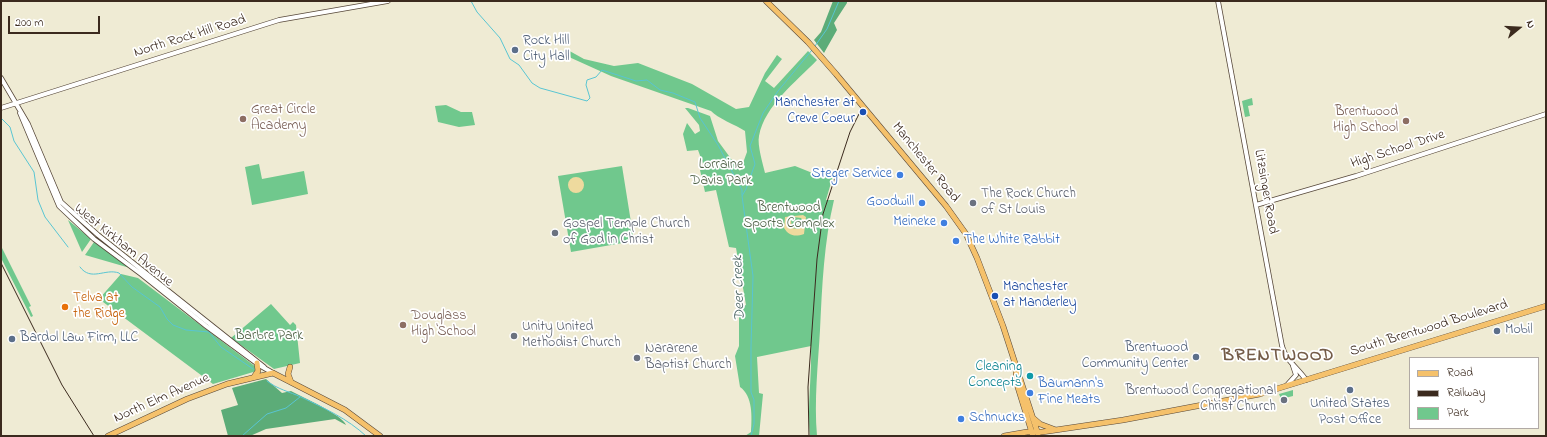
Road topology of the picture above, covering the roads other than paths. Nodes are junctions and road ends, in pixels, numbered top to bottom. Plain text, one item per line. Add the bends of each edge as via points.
1 (388, 1) edge
2 (766, 1) edge
3 (1218, 1) edge
4 (1, 78) edge
5 (17, 103) junction
6 (1, 108) edge
7 (1546, 114) edge
8 (1256, 205) junction
9 (1546, 306) edge
10 (257, 363) junction
11 (1293, 365) junction
12 (264, 367) junction
13 (290, 367) dead end
14 (273, 373) junction
15 (253, 378) junction
16 (1306, 380) junction
17 (291, 382) junction
18 (1286, 386) junction
19 (1030, 417) junction
20 (1056, 430) junction
21 (1021, 433) junction
22 (1035, 435) edge
23 (108, 436) edge
24 (380, 436) edge
25 (1004, 436) edge

1 - 5 street, North Rock Hill Road via 279,20
2 - 19 main road, Manchester Road via 810,45 946,206 966,234 998,313 1021,380
3 - 8 street, Litzsinger Road
4 - 5 street, West Kirkham Avenue
5 - 6 street, North Rock Hill Road
5 - 10 street, West Kirkham Avenue via 59,206 65,214
5 - 12 street, West Kirkham Avenue via 61,202 100,237
7 - 8 street, High School Drive via 1356,176
8 - 11 street, Litzsinger Road via 1284,352
9 - 16 main road, South Brentwood Boulevard
10 - 12 street, West Kirkham Avenue
10 - 15 main road via 258,371
11 - 16 street, Litzsinger Road
11 - 18 street via 1296,375
12 - 14 street, West Kirkham Avenue
13 - 17 main road via 288,374
14 - 15 main road, North Elm Avenue
14 - 17 main road
15 - 23 main road, North Elm Avenue via 187,398
16 - 18 main road, South Brentwood Boulevard
17 - 24 main road via 345,410
18 - 20 main road, South Brentwood Boulevard via 1260,394 1135,418
19 - 20 main road
19 - 21 main road
19 - 22 main road, Manchester Road
20 - 22 main road, South Brentwood Boulevard
21 - 22 main road, South Brentwood Boulevard
21 - 25 main road, South Brentwood Boulevard

